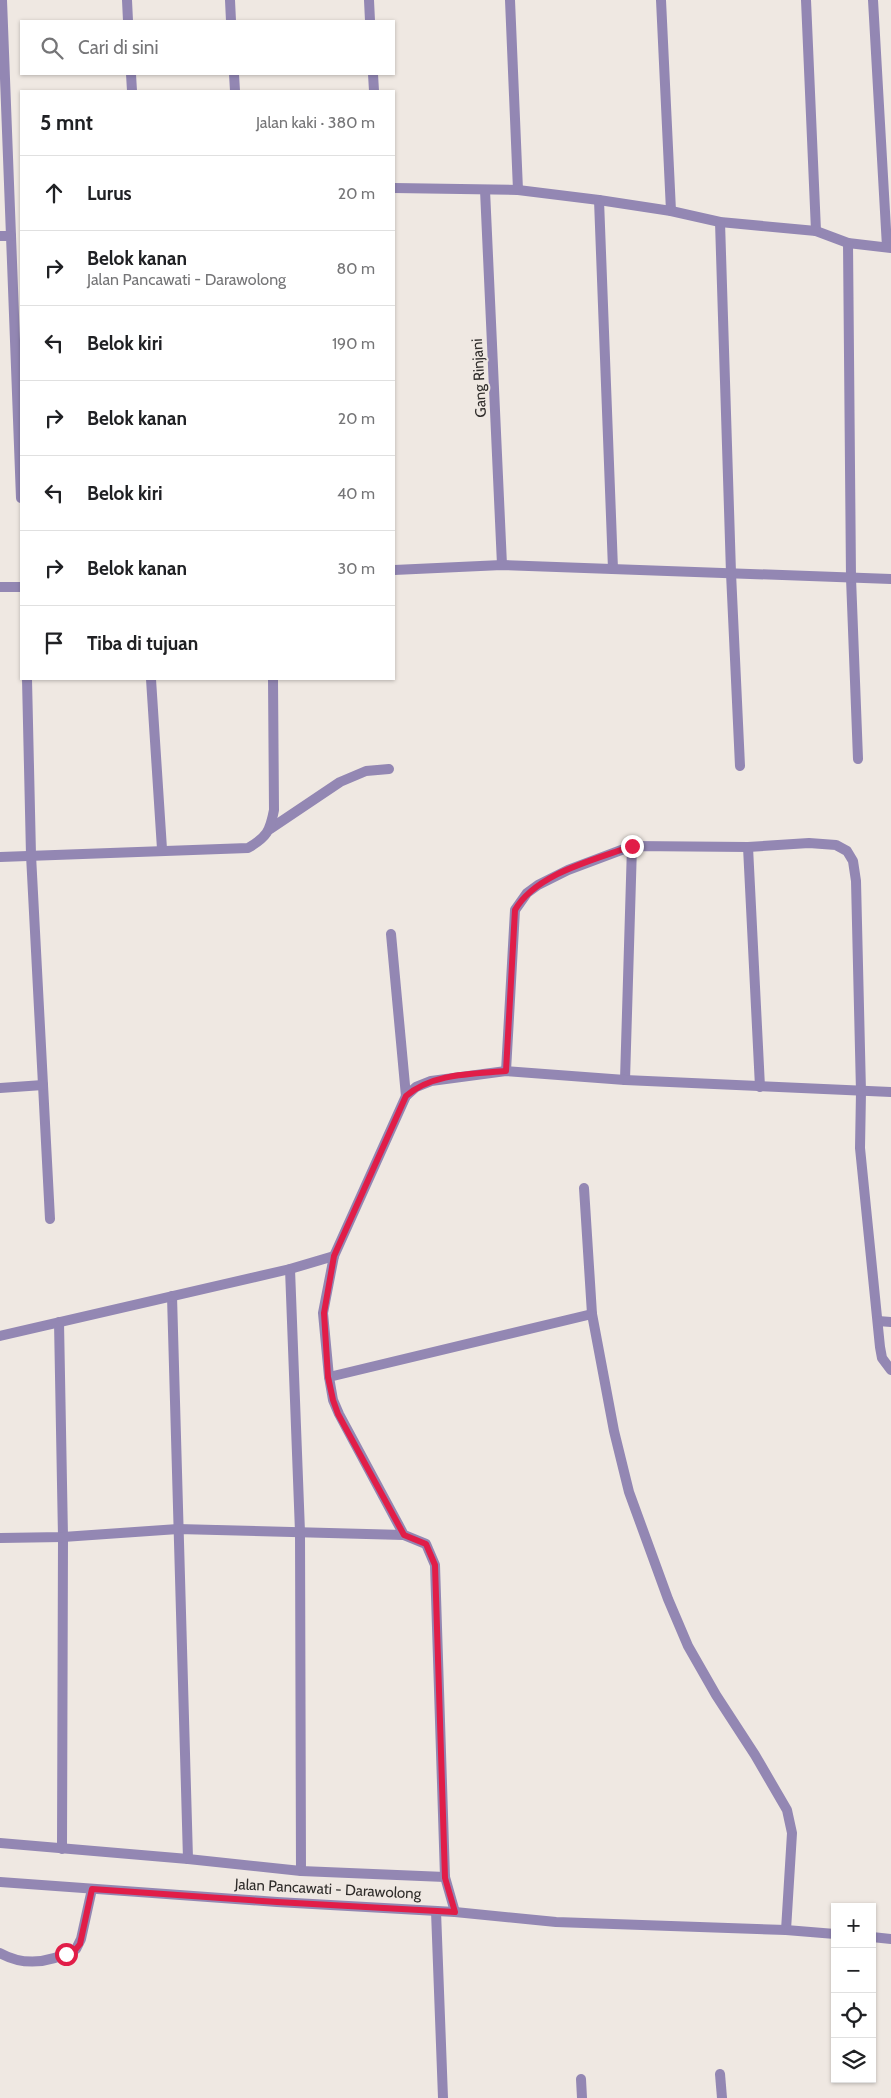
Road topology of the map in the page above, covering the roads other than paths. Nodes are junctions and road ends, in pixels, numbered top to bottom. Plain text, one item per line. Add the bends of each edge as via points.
1 (2, 0) edge
2 (127, 0) edge
3 (230, 0) edge
4 (369, 0) edge
5 (510, 0) edge
6 (660, 0) edge
7 (806, 0) edge
8 (872, 0) edge
9 (128, 20) edge
10 (231, 20) edge
11 (370, 20) edge
12 (131, 75) edge
13 (234, 75) edge
14 (373, 75) edge
15 (132, 90) edge
16 (235, 90) edge
17 (374, 90) edge
18 (395, 188) edge
19 (10, 190) junction
20 (20, 190) edge
21 (485, 190) junction
22 (518, 190) junction
23 (599, 200) junction
24 (671, 211) junction
25 (720, 222) junction
26 (816, 231) junction
27 (5, 236) edge
28 (848, 243) junction
29 (889, 248) edge
30 (20, 482) edge
31 (502, 565) junction
32 (613, 569) junction
33 (395, 570) edge
34 (731, 573) junction
35 (851, 578) junction
36 (891, 579) edge
37 (0, 587) edge
38 (20, 587) edge
39 (27, 680) edge
40 (151, 680) edge
41 (272, 680) edge
42 (858, 759) dead end
43 (740, 766) dead end
44 (389, 769) dead end
45 (270, 829) junction
46 (632, 846) junction
47 (748, 847) junction
48 (162, 849) junction
49 (31, 855) junction
50 (0, 857) edge
51 (390, 934) dead end
52 (506, 1071) junction
53 (625, 1080) junction
54 (43, 1085) junction
55 (760, 1087) junction
56 (0, 1088) edge
57 (862, 1092) junction
58 (891, 1092) edge
59 (406, 1096) junction
60 (584, 1188) dead end
61 (50, 1219) dead end
62 (334, 1256) junction
63 (290, 1269) junction
64 (172, 1296) junction
65 (592, 1314) junction
66 (59, 1322) junction
67 (878, 1322) junction
68 (891, 1322) edge
69 (0, 1336) edge
70 (891, 1370) edge
71 (328, 1377) junction
72 (178, 1529) junction
73 (300, 1532) junction
74 (404, 1535) junction
75 (63, 1537) junction
76 (0, 1538) edge
77 (0, 1843) edge
78 (62, 1849) junction
79 (188, 1859) junction
80 (301, 1871) junction
81 (445, 1878) junction
82 (0, 1882) edge
83 (92, 1889) junction
84 (436, 1911) junction
85 (455, 1912) junction
86 (786, 1930) junction
87 (831, 1934) edge
88 (876, 1937) edge
89 (891, 1939) edge
90 (0, 1953) edge
91 (720, 2074) dead end
92 (581, 2079) dead end
93 (443, 2098) edge
94 (582, 2098) edge
95 (722, 2098) edge

1 - 19 street
2 - 9 street
3 - 10 street
4 - 11 street
5 - 22 street
6 - 24 street
7 - 26 street
8 - 29 street
12 - 15 street
13 - 16 street
14 - 17 street
18 - 21 street
19 - 20 street
19 - 27 street
21 - 22 street
21 - 31 street, Gang Rinjani
22 - 23 street
23 - 24 street
23 - 32 street
24 - 25 street
25 - 26 street
25 - 34 street
26 - 28 street
27 - 30 street
28 - 29 street
28 - 35 street
31 - 32 street
31 - 33 street
32 - 34 street
34 - 35 street
34 - 43 street
35 - 36 street
35 - 42 street
37 - 38 street
39 - 49 street
40 - 48 street
41 - 45 street via 274,810
44 - 45 street via 366,771 340,782
45 - 48 street via 248,848
46 - 47 street
46 - 52 street via 538,885 526,893 515,910
46 - 53 street
47 - 55 street
47 - 57 street via 809,843 836,845 847,851 853,861
48 - 49 street
49 - 50 street
49 - 54 street
51 - 59 street
52 - 53 street
52 - 59 street via 431,1081 416,1087
53 - 55 street
54 - 56 street
54 - 61 street
55 - 57 street
57 - 58 street
57 - 67 street via 860,1148
59 - 62 street
60 - 65 street
62 - 63 street
62 - 71 street via 324,1313
63 - 64 street
63 - 73 street
64 - 66 street
64 - 72 street
65 - 71 street
65 - 86 street via 629,1492 668,1599 688,1646 787,1810 792,1833
66 - 69 street
66 - 75 street
67 - 68 street
67 - 70 street via 882,1358
71 - 74 street via 338,1414
72 - 73 street
72 - 75 street
72 - 79 street
73 - 74 street
73 - 80 street
74 - 81 street via 426,1544 435,1565
75 - 76 street
75 - 78 street
77 - 78 street
78 - 79 street
79 - 80 street
80 - 81 street
81 - 85 street
82 - 83 street, Jalan Pancawati - Darawolong
83 - 84 street, Jalan Pancawati - Darawolong
83 - 90 street via 76,1949 46,1961 28,1962
84 - 85 street, Jalan Pancawati - Darawolong
84 - 93 street
85 - 86 street, Jalan Pancawati - Darawolong via 556,1922
86 - 87 street, Jalan Pancawati - Darawolong
88 - 89 street
91 - 95 street
92 - 94 street

